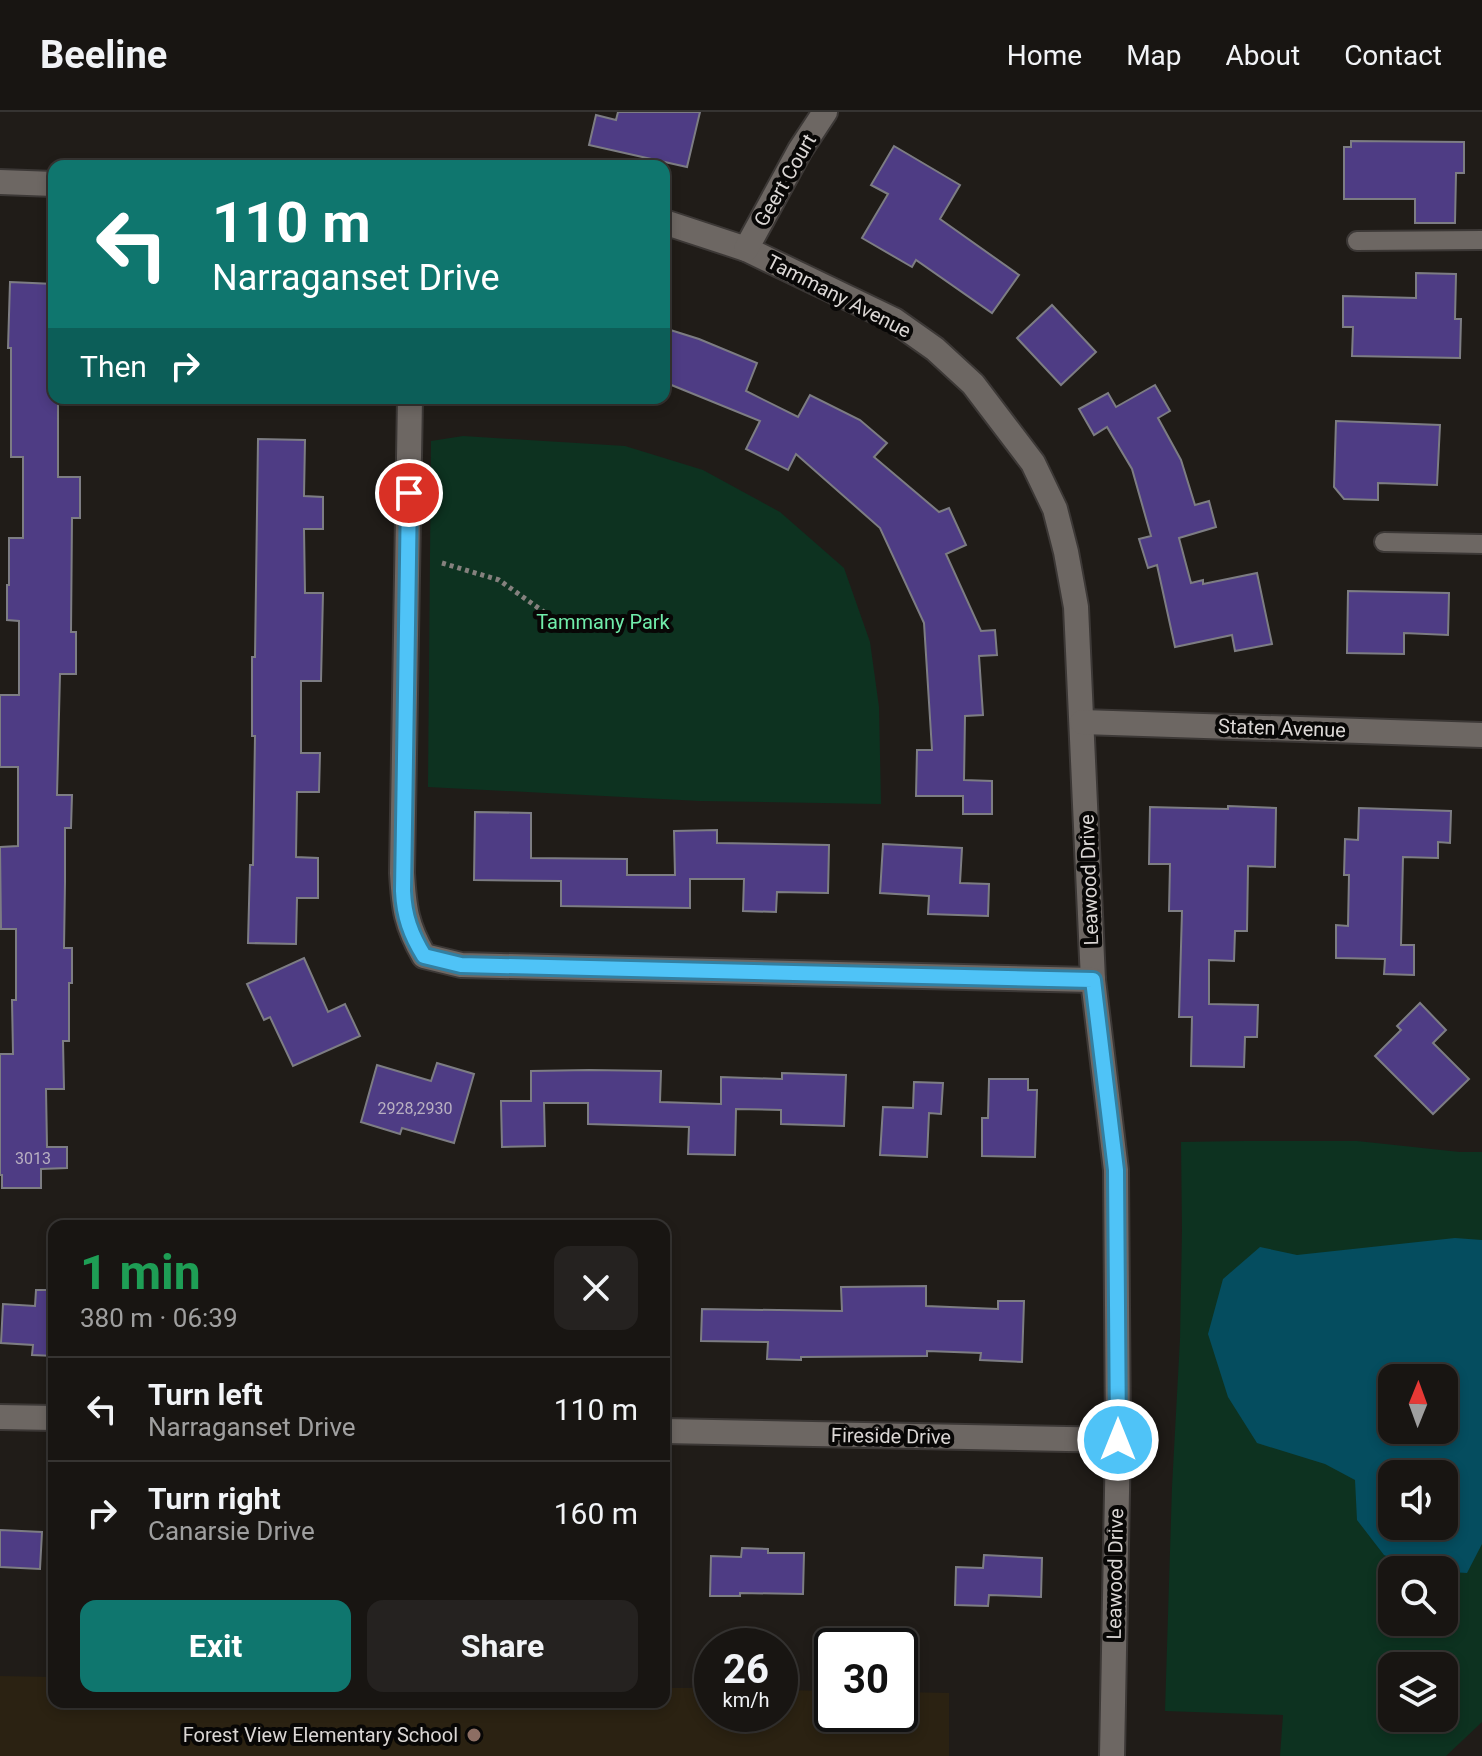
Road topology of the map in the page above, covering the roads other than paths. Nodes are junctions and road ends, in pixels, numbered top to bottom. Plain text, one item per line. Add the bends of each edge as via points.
1 (825, 112) edge
2 (0, 182) edge
3 (48, 184) edge
4 (670, 224) edge
5 (1482, 240) edge
6 (1357, 241) dead end
7 (746, 249) junction
8 (410, 404) edge
9 (1384, 542) dead end
10 (1482, 544) edge
11 (1082, 722) junction
12 (1482, 735) edge
13 (1093, 980) junction
14 (0, 1417) edge
15 (48, 1418) edge
16 (670, 1431) edge
17 (1118, 1440) junction
18 (1112, 1756) edge

1 - 7 street, Geert Court
2 - 3 street
4 - 7 street, Tammany Avenue
5 - 6 lane
7 - 11 street, Tammany Avenue via 894,320 935,349 973,384 1033,463 1055,509 1066,552 1076,607
8 - 13 street via 402,873 404,910 424,956 461,965
9 - 10 lane
11 - 12 street, Staten Avenue
11 - 13 street, Leawood Drive
13 - 17 street, Leawood Drive via 1116,1170
14 - 15 street
16 - 17 street, Fireside Drive
17 - 18 street, Leawood Drive

